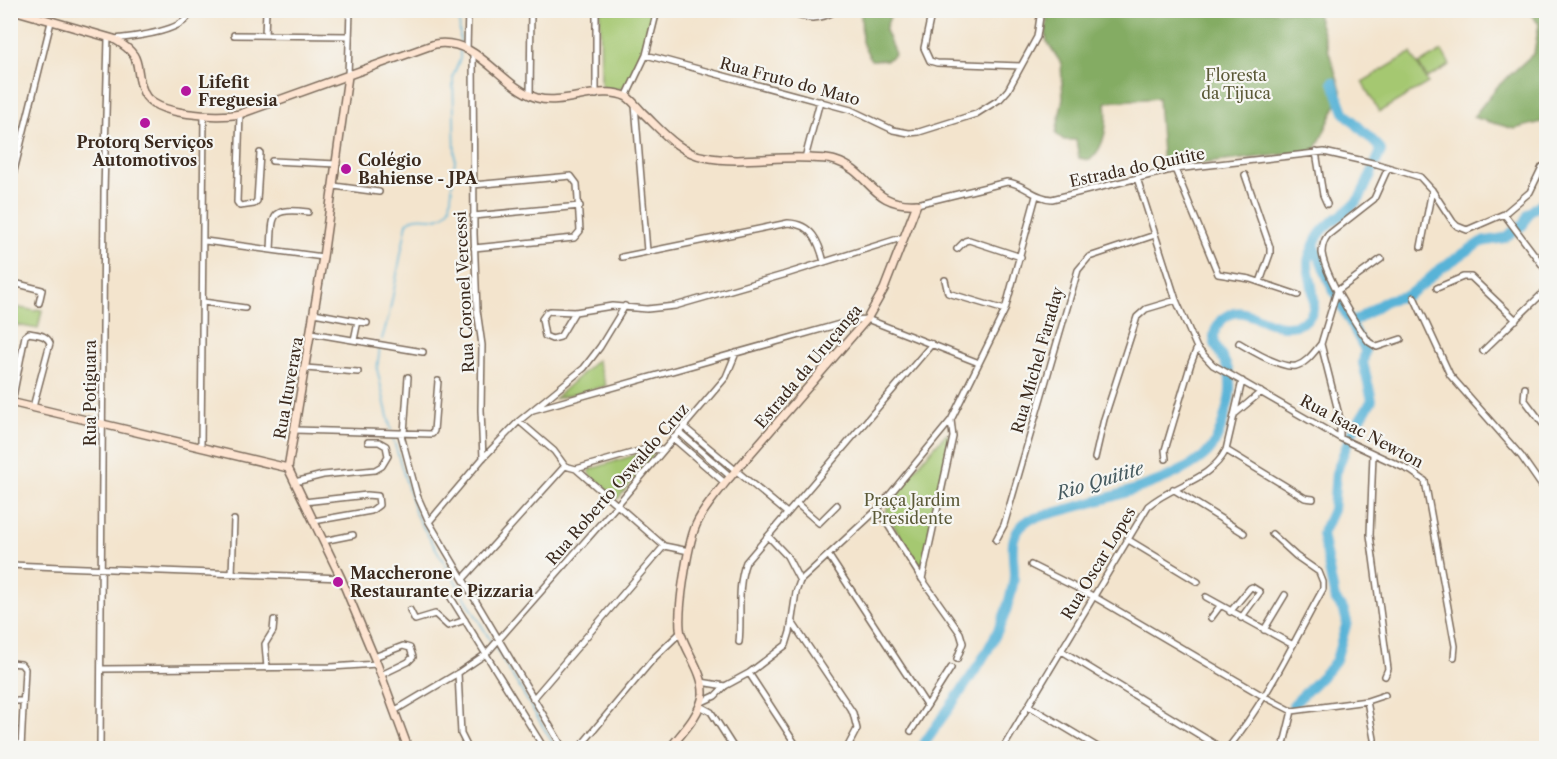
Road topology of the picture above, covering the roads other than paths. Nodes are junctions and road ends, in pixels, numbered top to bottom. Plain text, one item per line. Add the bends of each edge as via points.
1 (13, 10) edge
2 (191, 10) edge
3 (266, 10) edge
4 (350, 10) edge
5 (468, 10) edge
6 (531, 10) edge
7 (596, 10) edge
8 (657, 10) edge
9 (782, 10) edge
10 (837, 10) edge
11 (932, 10) edge
12 (1041, 10) edge
13 (51, 22) junction
14 (234, 35) dead end
15 (266, 35) junction
16 (349, 36) junction
17 (111, 39) junction
18 (469, 50) junction
19 (646, 55) junction
20 (1021, 66) junction
21 (348, 76) junction
22 (530, 95) junction
23 (596, 95) junction
24 (626, 97) junction
25 (820, 101) junction
26 (635, 105) junction
27 (240, 114) junction
28 (204, 115) junction
29 (1316, 152) junction
30 (260, 153) dead end
31 (805, 158) junction
32 (272, 161) dead end
33 (337, 164) junction
34 (1542, 167) dead end
35 (1388, 168) junction
36 (1175, 169) junction
37 (1245, 176) dead end
38 (1137, 178) junction
39 (473, 185) junction
40 (334, 186) junction
41 (10, 187) edge
42 (1432, 190) junction
43 (379, 192) dead end
44 (1036, 196) junction
45 (917, 204) junction
46 (1328, 204) dead end
47 (580, 206) junction
48 (309, 212) dead end
49 (1504, 214) junction
50 (473, 216) junction
51 (1155, 235) junction
52 (904, 237) junction
53 (204, 241) junction
54 (1420, 247) dead end
55 (474, 248) junction
56 (957, 249) dead end
57 (271, 250) junction
58 (647, 251) junction
59 (324, 257) junction
60 (622, 257) dead end
61 (1021, 257) junction
62 (1381, 259) dead end
63 (824, 261) junction
64 (1546, 270) edge
65 (945, 280) dead end
66 (10, 282) edge
67 (1260, 282) junction
68 (1437, 288) dead end
69 (1546, 290) edge
70 (1337, 292) junction
71 (1298, 296) dead end
72 (1414, 297) dead end
73 (1176, 300) junction
74 (204, 302) junction
75 (39, 303) dead end
76 (625, 306) junction
77 (245, 308) dead end
78 (1005, 310) junction
79 (575, 312) junction
80 (314, 313) junction
81 (867, 319) junction
82 (1516, 320) junction
83 (358, 321) junction
84 (367, 323) dead end
85 (311, 333) junction
86 (1401, 339) dead end
87 (354, 340) junction
88 (1239, 343) dead end
89 (932, 344) junction
90 (1321, 344) junction
91 (1197, 348) junction
92 (1483, 351) dead end
93 (423, 352) dead end
94 (736, 353) junction
95 (979, 363) junction
96 (305, 368) junction
97 (358, 372) dead end
98 (408, 377) dead end
99 (1240, 380) junction
100 (438, 381) dead end
101 (1526, 388) dead end
102 (1261, 392) junction
103 (11, 402) edge
104 (33, 407) junction
105 (533, 410) junction
106 (1236, 412) junction
107 (951, 420) junction
108 (519, 421) junction
109 (104, 424) junction
110 (684, 427) junction
111 (1546, 428) edge
112 (295, 430) junction
113 (679, 432) junction
114 (397, 433) junction
115 (673, 438) junction
116 (1342, 438) junction
117 (368, 442) dead end
118 (201, 447) junction
119 (663, 450) junction
120 (1226, 450) junction
121 (1373, 454) junction
122 (483, 458) junction
123 (1095, 458) dead end
124 (1166, 459) dead end
125 (566, 466) junction
126 (288, 468) junction
127 (576, 469) junction
128 (731, 477) junction
129 (295, 482) junction
130 (1173, 489) junction
131 (1546, 492) edge
132 (1313, 499) dead end
133 (304, 502) junction
134 (796, 503) junction
135 (617, 505) junction
136 (837, 505) dead end
137 (878, 509) junction
138 (788, 513) junction
139 (234, 520) dead end
140 (314, 522) junction
141 (429, 522) junction
142 (1244, 533) dead end
143 (1272, 534) dead end
144 (352, 535) dead end
145 (768, 536) junction
146 (1127, 539) junction
147 (996, 540) dead end
148 (323, 541) junction
149 (664, 546) junction
150 (689, 551) junction
151 (829, 556) junction
152 (10, 565) edge
153 (1031, 566) dead end
154 (102, 568) junction
155 (232, 574) junction
156 (341, 578) junction
157 (463, 579) junction
158 (922, 579) junction
159 (800, 581) junction
160 (1198, 582) dead end
161 (1286, 595) dead end
162 (1093, 596) junction
163 (1206, 597) dead end
164 (451, 598) dead end
165 (1220, 606) junction
166 (410, 610) dead end
167 (1230, 612) junction
168 (1211, 618) dead end
169 (1241, 618) junction
170 (274, 620) dead end
171 (465, 620) junction
172 (792, 621) junction
173 (1264, 630) junction
174 (681, 632) junction
175 (789, 636) junction
176 (802, 637) junction
177 (497, 642) junction
178 (739, 642) dead end
179 (1293, 645) junction
180 (1062, 651) junction
181 (487, 653) junction
182 (1454, 657) dead end
183 (957, 659) dead end
184 (375, 660) junction
185 (10, 663) edge
186 (267, 668) junction
187 (951, 668) dead end
188 (102, 669) junction
189 (458, 673) junction
190 (749, 673) junction
191 (381, 675) junction
192 (1385, 676) dead end
193 (701, 682) junction
194 (725, 686) junction
195 (1384, 695) dead end
196 (1263, 696) junction
197 (533, 699) junction
198 (10, 700) edge
199 (23, 701) junction
200 (1367, 701) junction
201 (701, 704) junction
202 (927, 706) junction
203 (1029, 706) junction
204 (394, 711) junction
205 (1292, 711) junction
206 (911, 731) dead end
207 (1374, 739) dead end
208 (1422, 746) dead end
209 (21, 748) edge
210 (100, 748) edge
211 (408, 748) edge
212 (468, 748) edge
213 (544, 748) edge
214 (563, 748) edge
215 (579, 748) edge
216 (671, 748) edge
217 (734, 748) edge
218 (798, 748) edge
219 (847, 748) edge
220 (1003, 748) edge
221 (1099, 748) edge
222 (1221, 748) edge
223 (1228, 748) edge
224 (1283, 748) edge
225 (1413, 748) edge

1 - 13 street
2 - 17 street via 182,23 166,30
3 - 15 street
4 - 16 street, Rua Ituverava
5 - 18 street, Rua Coronel Vercessi
6 - 22 street
7 - 23 street
8 - 19 street
9 - 10 street via 813,20
11 - 20 street via 924,48 930,61
12 - 20 street, Rua Fruto do Mato via 1036,37
13 - 17 street
13 - 41 street
14 - 15 street
15 - 16 street
16 - 21 street, Rua Ituverava
17 - 28 street via 134,54 148,99 165,109
17 - 109 street, Rua Potiguara via 104,192
18 - 21 street via 435,44
18 - 22 street
18 - 39 street, Rua Coronel Vercessi
19 - 24 street
19 - 25 street, Rua Fruto do Mato
20 - 25 street, Rua Fruto do Mato via 1008,90 988,108 919,132 893,130 851,110
21 - 27 street
21 - 33 street, Rua Ituverava
22 - 23 street via 550,100
23 - 24 street
24 - 26 street
25 - 31 street
26 - 31 street via 672,141 702,157
26 - 58 street
27 - 28 street
27 - 30 street via 240,206 257,201
28 - 53 street
29 - 35 street, Estrada do Quitite
29 - 36 street, Estrada do Quitite
29 - 46 street
31 - 45 street via 840,162 889,200 901,205
32 - 33 street
33 - 40 street, Rua Ituverava
34 - 49 street, Estrada do Quitite via 1530,192
35 - 42 street, Estrada do Quitite via 1420,177
35 - 70 street via 1374,199 1324,242 1322,254
36 - 38 street, Estrada do Quitite
36 - 67 street via 1216,272
37 - 67 street via 1270,248
38 - 44 street, Estrada do Quitite via 1052,199
38 - 51 street
39 - 47 street via 571,176 577,184
39 - 50 street, Rua Coronel Vercessi
40 - 43 street
40 - 59 street, Rua Ituverava
42 - 49 street, Estrada do Quitite via 1453,222 1467,230
42 - 54 street
44 - 45 street, Estrada do Quitite via 1007,182
44 - 61 street
45 - 52 street, Estrada da Uruçanga
47 - 50 street
47 - 55 street via 580,231 574,238
48 - 57 street via 278,212 274,217
49 - 64 street
50 - 55 street, Rua Coronel Vercessi
51 - 73 street
51 - 147 street, Rua Michel Faraday via 1089,257 1078,270 1004,525
52 - 63 street
52 - 81 street, Estrada da Uruçanga via 884,289
53 - 57 street
53 - 74 street
55 - 122 street, Rua Coronel Vercessi via 482,345
56 - 61 street via 969,240
57 - 59 street
58 - 60 street
58 - 63 street via 797,223 817,239
59 - 80 street, Rua Ituverava
61 - 78 street
62 - 70 street
63 - 76 street via 675,306
65 - 78 street via 948,293
66 - 75 street via 42,290
67 - 71 street
68 - 82 street via 1471,277
69 - 82 street
70 - 86 street via 1373,346
70 - 90 street
72 - 131 street via 1450,375 1521,456
73 - 91 street
73 - 123 street via 1146,309 1137,317
74 - 77 street
74 - 118 street
76 - 79 street
76 - 105 street via 592,359
78 - 95 street
79 - 79 street via 546,312 542,319 545,336 560,337
80 - 83 street
80 - 85 street, Rua Ituverava
81 - 89 street
81 - 94 street
81 - 128 street, Estrada da Uruçanga
82 - 92 street
83 - 84 street
83 - 87 street
85 - 87 street
85 - 96 street, Rua Ituverava
87 - 93 street
88 - 90 street via 1286,366 1304,363
89 - 95 street
89 - 134 street
90 - 116 street
91 - 99 street, Rua Isaac Newton via 1213,365
91 - 124 street via 1165,450
94 - 105 street
94 - 110 street, Rua Roberto Oswaldo Cruz via 726,377
95 - 107 street
96 - 97 street
96 - 112 street, Rua Ituverava
98 - 114 street
99 - 102 street, Rua Isaac Newton
99 - 106 street, Rua Oscar Lopes
100 - 114 street via 434,433
101 - 111 street via 1524,399
102 - 106 street
102 - 116 street, Rua Isaac Newton
103 - 104 street
103 - 104 street via 25,336 40,335 50,343
104 - 109 street
105 - 108 street
106 - 120 street, Rua Oscar Lopes
107 - 137 street
107 - 158 street via 953,437
108 - 122 street
108 - 125 street via 554,450
109 - 118 street
109 - 154 street, Rua Potiguara
110 - 113 street, Rua Roberto Oswaldo Cruz
110 - 128 street
112 - 114 street
112 - 126 street, Rua Ituverava
113 - 115 street, Rua Roberto Oswaldo Cruz
113 - 128 street
114 - 141 street
115 - 119 street, Rua Roberto Oswaldo Cruz
115 - 128 street
116 - 121 street, Rua Isaac Newton
117 - 129 street via 386,446 388,456 375,470
118 - 126 street
119 - 127 street via 646,449
119 - 135 street, Rua Roberto Oswaldo Cruz
120 - 130 street, Rua Oscar Lopes via 1215,468
120 - 132 street via 1305,498
121 - 182 street, Rua Isaac Newton via 1411,471 1425,482
121 - 192 street via 1370,535 1388,669
122 - 141 street
125 - 127 street
125 - 157 street
126 - 129 street
127 - 135 street
128 - 138 street
128 - 150 street, Estrada da Uruçanga via 699,519
129 - 133 street
130 - 142 street
130 - 146 street, Rua Oscar Lopes via 1148,506
133 - 140 street
133 - 140 street via 378,496 379,505 371,511
134 - 136 street via 819,523
134 - 138 street
135 - 149 street
135 - 177 street, Rua Roberto Oswaldo Cruz
137 - 151 street
137 - 158 street
138 - 145 street
139 - 155 street
140 - 148 street
141 - 157 street
143 - 179 street via 1319,572 1323,582 1323,589
144 - 148 street
145 - 159 street via 787,556
145 - 178 street via 743,571
146 - 160 street
146 - 162 street, Rua Oscar Lopes
148 - 156 street
149 - 150 street
149 - 197 street
150 - 174 street, Estrada da Uruçanga via 680,611
151 - 159 street
151 - 202 street
152 - 154 street
153 - 162 street
154 - 155 street
154 - 188 street, Rua Potiguara
155 - 156 street
156 - 184 street
157 - 177 street
158 - 183 street via 960,633 963,643
159 - 172 street
161 - 173 street
162 - 180 street, Rua Oscar Lopes
162 - 196 street
163 - 165 street
164 - 171 street
165 - 167 street
165 - 168 street
166 - 171 street via 415,620 435,614 448,626
167 - 169 street
167 - 169 street via 1250,588 1257,589 1260,592
169 - 173 street
170 - 186 street via 265,644
171 - 181 street
172 - 175 street
172 - 176 street
173 - 179 street
174 - 193 street, Estrada da Uruçanga
174 - 215 street via 654,658
175 - 176 street
175 - 190 street via 781,650
176 - 219 street via 853,713 856,734
177 - 181 street, Rua Roberto Oswaldo Cruz
177 - 197 street
179 - 196 street
180 - 203 street, Rua Oscar Lopes
180 - 222 street
181 - 189 street, Rua Roberto Oswaldo Cruz
181 - 213 street
184 - 186 street via 331,667
184 - 191 street
184 - 191 street via 403,646 410,648 412,660
185 - 199 street via 21,664 25,669
186 - 188 street
187 - 202 street
188 - 210 street, Rua Potiguara
189 - 204 street, Rua Roberto Oswaldo Cruz
189 - 212 street via 462,734
190 - 194 street
190 - 218 street
191 - 204 street
193 - 194 street
193 - 201 street, Estrada da Uruçanga
194 - 201 street
195 - 200 street
196 - 205 street
196 - 223 street
197 - 214 street
198 - 199 street
199 - 209 street
200 - 205 street
200 - 207 street
201 - 216 street
201 - 217 street via 711,712
202 - 206 street
203 - 220 street, Rua Oscar Lopes
203 - 221 street
204 - 211 street
205 - 224 street
208 - 225 street

